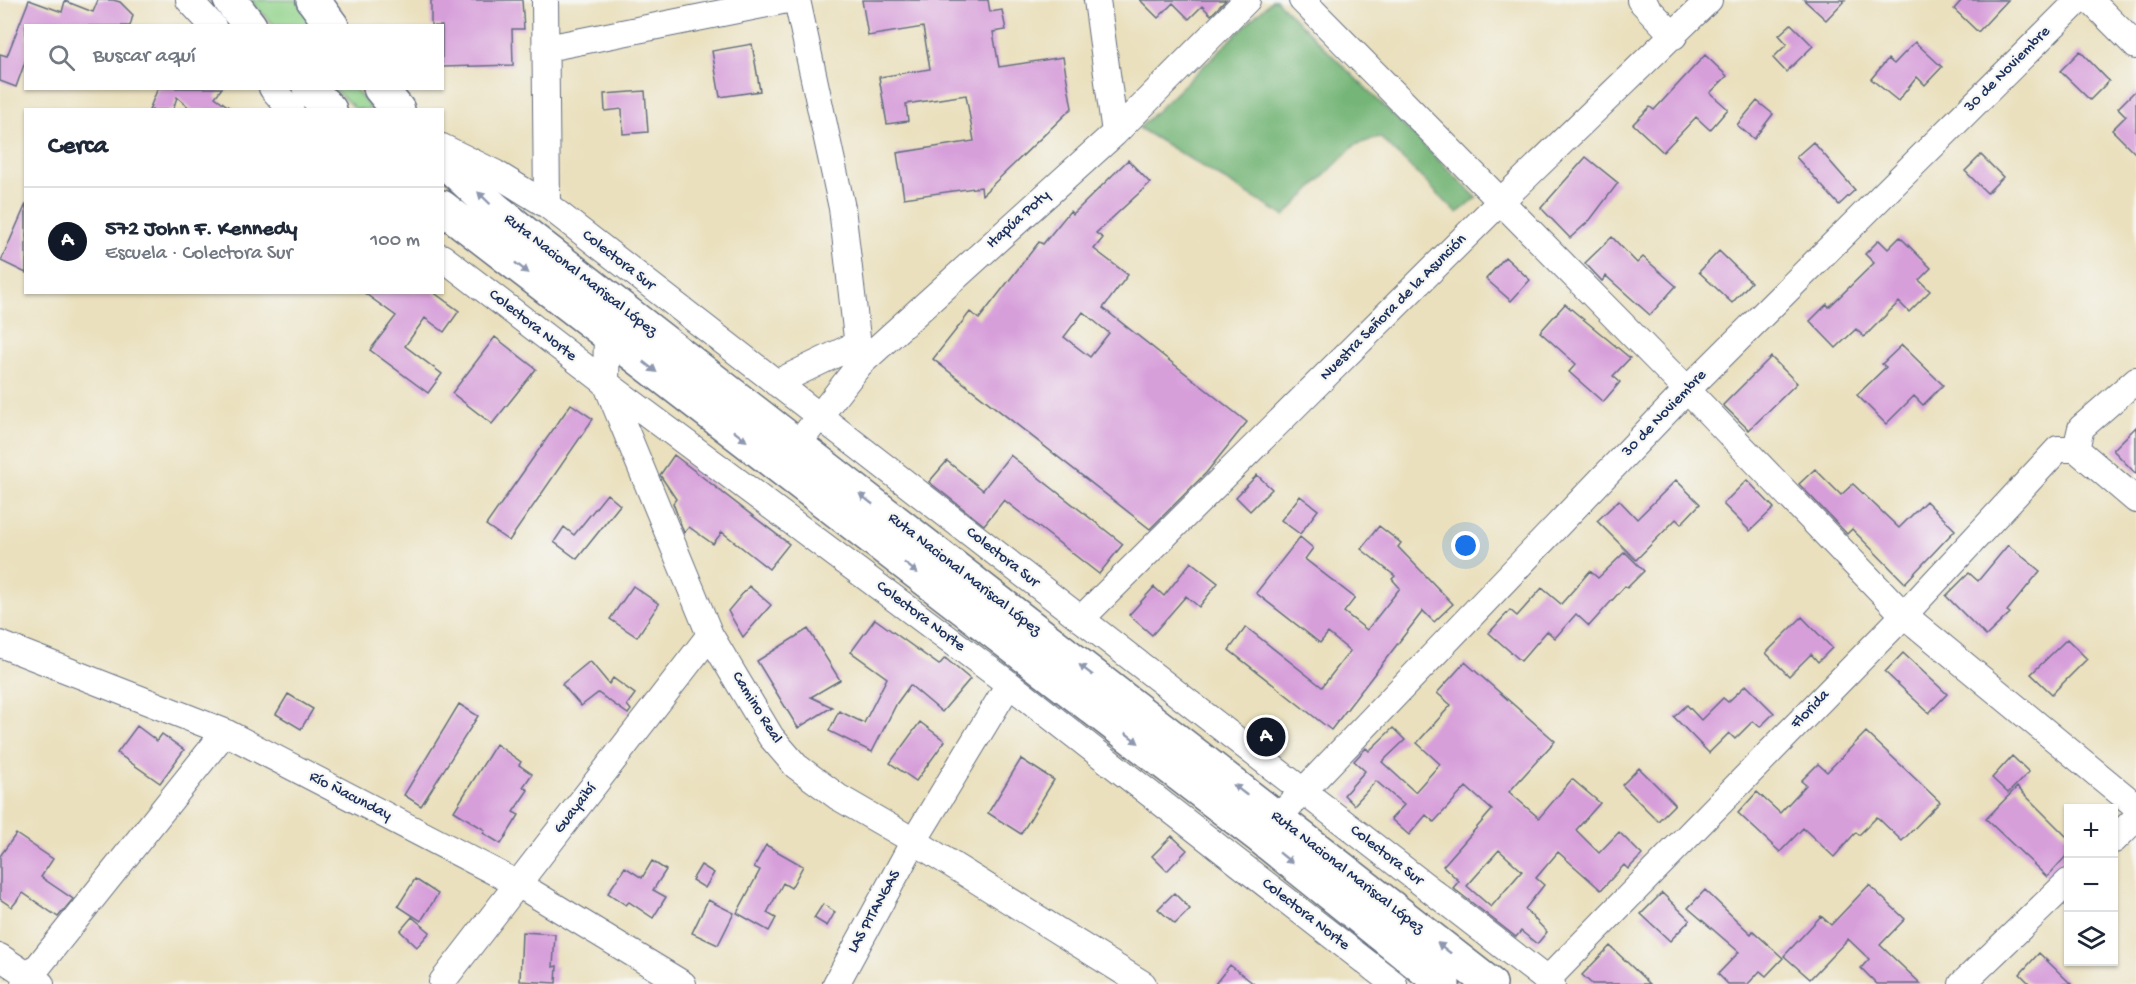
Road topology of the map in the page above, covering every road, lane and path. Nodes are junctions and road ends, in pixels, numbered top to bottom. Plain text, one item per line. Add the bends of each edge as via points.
1 (189, 0) edge
2 (230, 0) edge
3 (314, 0) edge
4 (545, 0) edge
5 (787, 0) edge
6 (797, 0) edge
7 (1097, 0) edge
8 (1247, 0) edge
9 (1302, 0) edge
10 (1640, 0) edge
11 (1709, 0) edge
12 (2079, 0) edge
13 (2090, 0) edge
14 (211, 24) edge
15 (248, 24) edge
16 (331, 24) edge
17 (1674, 36) junction
18 (2136, 46) edge
19 (547, 48) junction
20 (274, 90) edge
21 (311, 90) edge
22 (382, 90) edge
23 (289, 108) edge
24 (328, 108) edge
25 (396, 108) edge
26 (1114, 133) junction
27 (444, 148) edge
28 (444, 161) edge
29 (1500, 202) junction
30 (547, 205) junction
31 (444, 209) edge
32 (444, 259) edge
33 (685, 313) junction
34 (607, 333) junction
35 (663, 341) junction
36 (858, 354) junction
37 (2136, 380) edge
38 (606, 383) junction
39 (776, 383) junction
40 (1687, 390) junction
41 (818, 415) junction
42 (797, 445) junction
43 (2076, 449) junction
44 (2136, 500) edge
45 (1904, 615) junction
46 (1081, 619) junction
47 (710, 635) junction
48 (0, 644) edge
49 (1009, 684) junction
50 (225, 732) junction
51 (1303, 792) junction
52 (2136, 806) edge
53 (2136, 818) edge
54 (1268, 827) junction
55 (2118, 836) edge
56 (914, 841) junction
57 (518, 884) junction
58 (2064, 886) edge
59 (0, 957) edge
60 (32, 981) edge
61 (442, 982) dead end
62 (1550, 982) edge
63 (683, 984) edge
64 (836, 984) edge
65 (1143, 984) edge
66 (1394, 984) edge
67 (1443, 984) edge
68 (1490, 984) edge
69 (1962, 984) edge

1 - 14 street
2 - 15 highway
3 - 16 highway
4 - 19 street
5 - 19 street
6 - 36 street via 842,208
7 - 26 street
8 - 26 street, Itapúa Poty
9 - 29 street
10 - 17 street
11 - 17 street, Nuestra Señora de la Asunción
12 - 40 street, 30 de Noviembre
13 - 18 street
17 - 29 street, Nuestra Señora de la Asunción
19 - 30 street
20 - 23 street
21 - 24 highway
22 - 25 highway
26 - 36 street, Itapúa Poty
27 - 30 street, Colectora Sur
35 -> 28 highway, Ruta Nacional Mariscal López via 494,208
29 - 40 street
29 - 46 street, Nuestra Señora de la Asunción
30 - 33 street, Colectora Sur
31 -> 34 highway, Ruta Nacional Mariscal López
32 - 38 street, Colectora Norte
33 - 35 street
33 - 39 street, Colectora Sur
34 - 38 street, Camino Real
34 -> 54 highway, Ruta Nacional Mariscal López
35 - 42 highway, Ruta Nacional Mariscal López
36 - 39 street
36 - 41 street, Itapúa Poty
37 - 43 street via 2081,428
38 - 47 street, Camino Real
38 - 49 street, Colectora Norte
39 - 41 street, Colectora Sur
40 - 45 street
40 - 51 street, 30 de Noviembre
41 - 42 street, Itapúa Poty
41 - 46 street, Colectora Sur
54 -> 42 highway, Ruta Nacional Mariscal López
43 - 44 street
43 - 45 street, Florida via 2058,449
45 - 52 street
45 - 62 street, Florida
46 - 51 street, Colectora Sur
47 - 56 street, Camino Real via 771,737 796,766 838,797
47 - 57 street, Guayaibí
48 - 50 street, Río Ñacunday
49 - 56 street, LAS PITANGAS
49 - 66 street, Colectora Norte
50 - 57 street, Río Ñacunday
50 - 60 street
51 - 54 street, 30 de Noviembre
51 - 62 street, Colectora Sur
53 - 55 street
54 -> 67 highway, Ruta Nacional Mariscal López
68 -> 54 highway, Ruta Nacional Mariscal López
56 - 64 street, LAS PITANGAS
56 - 65 street, Camino Real
57 - 61 street, Guayaibí
57 - 63 street, Río Ñacunday
58 - 69 street
59 - 60 street

